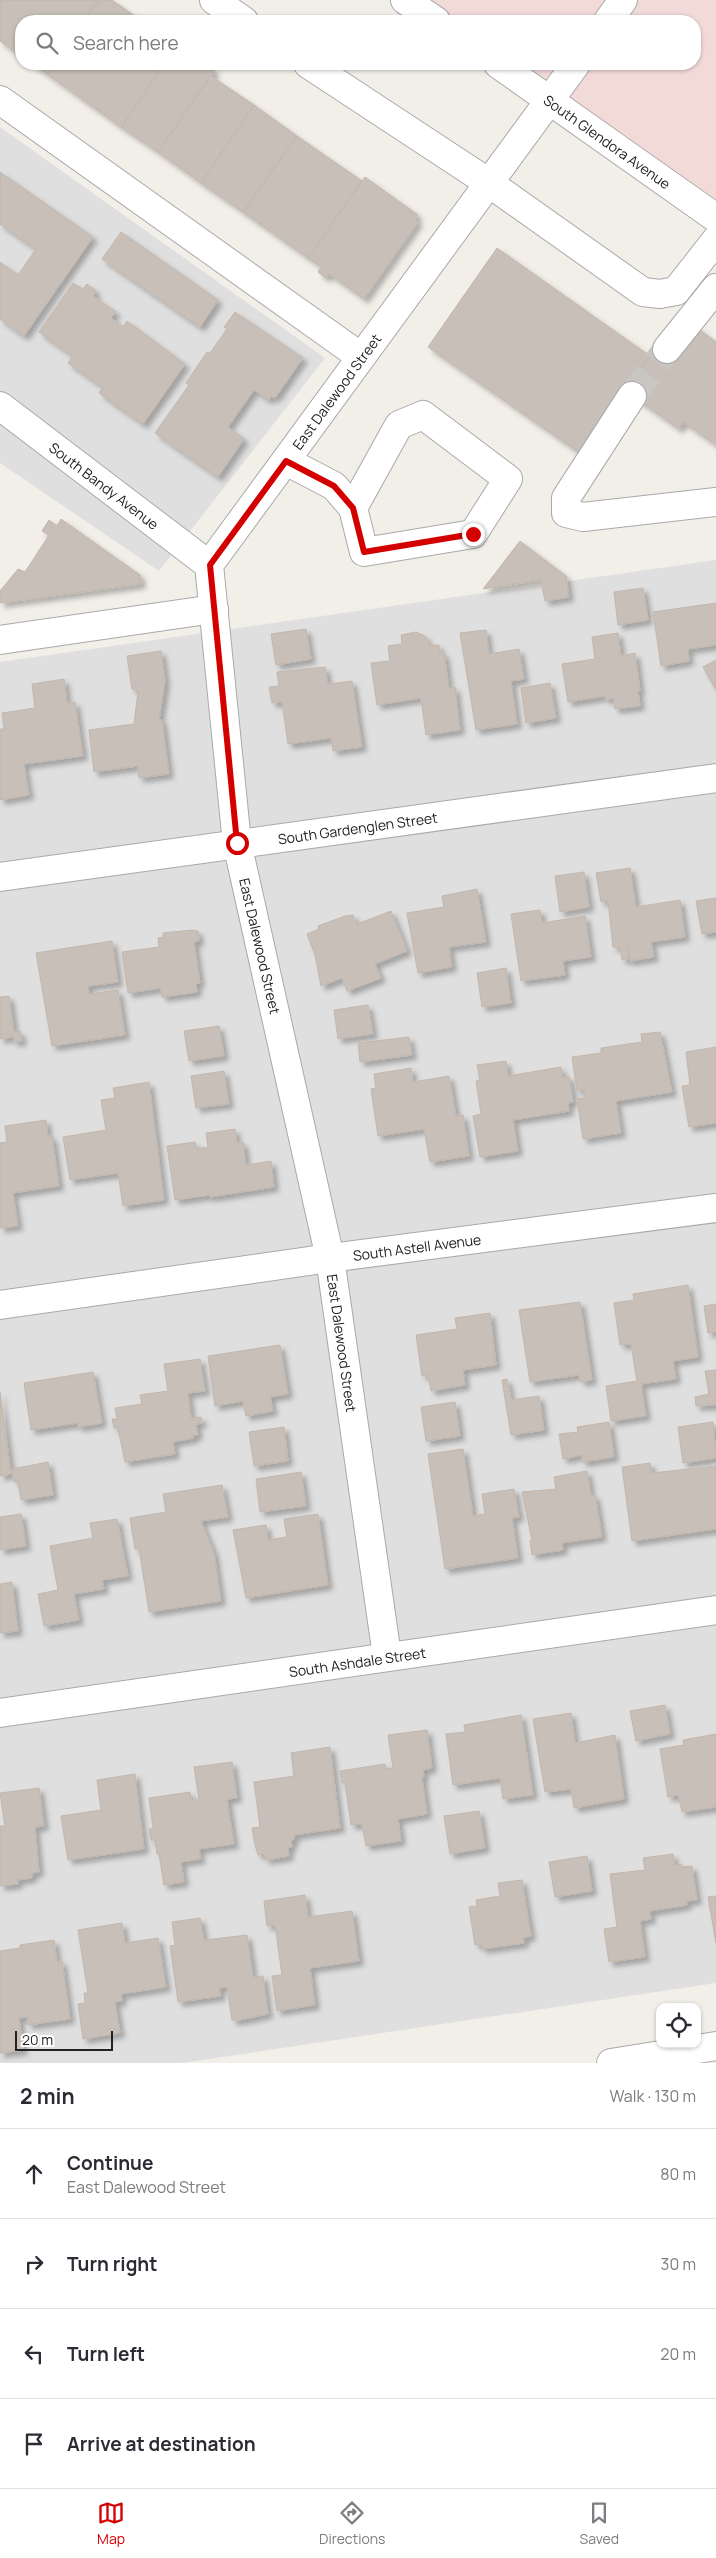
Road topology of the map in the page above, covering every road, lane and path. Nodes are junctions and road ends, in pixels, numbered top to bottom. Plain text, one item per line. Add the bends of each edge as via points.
1 (214, 0) edge
2 (405, 0) edge
3 (623, 0) edge
4 (235, 15) edge
5 (427, 15) edge
6 (612, 15) edge
7 (317, 70) edge
8 (507, 70) edge
9 (572, 70) edge
10 (0, 100) edge
11 (550, 100) junction
12 (489, 183) junction
13 (716, 218) edge
14 (716, 240) edge
15 (716, 288) edge
16 (667, 349) tunnel mouth
17 (361, 357) junction
18 (632, 396) tunnel mouth
19 (0, 406) edge
20 (286, 461) junction
21 (716, 502) edge
22 (353, 508) junction
23 (210, 565) junction
24 (214, 609) junction
25 (0, 640) edge
26 (716, 778) edge
27 (237, 843) junction
28 (0, 877) edge
29 (716, 1208) edge
30 (330, 1258) junction
31 (0, 1305) edge
32 (716, 1610) edge
33 (387, 1656) junction
34 (0, 1713) edge
35 (716, 2046) edge
36 (611, 2063) edge

1 - 4 street
2 - 5 street
3 - 6 street
7 - 12 street
8 - 11 street, South Glendora Avenue
9 - 11 street, East Dalewood Street
10 - 17 street
11 - 12 street, East Dalewood Street
11 - 13 street, South Glendora Avenue
12 - 14 street via 642,292 660,294 676,291
12 - 17 street, East Dalewood Street
15 - 16 street
17 - 20 street, East Dalewood Street
18 - 21 street via 566,498 566,513 583,517
19 - 23 street, South Bandy Avenue
20 - 22 street via 334,486
20 - 23 street, East Dalewood Street
22 - 22 street via 364,552 473,534 508,479 423,415 399,425
23 - 24 street, East Dalewood Street
24 - 25 street
24 - 27 street, East Dalewood Street
26 - 27 street, South Gardenglen Street
27 - 28 street, South Gardenglen Street
27 - 30 street, East Dalewood Street
29 - 30 street, South Astell Avenue
30 - 31 street, South Astell Avenue
30 - 33 street, East Dalewood Street
32 - 33 street, South Ashdale Street
33 - 34 street, South Ashdale Street
35 - 36 street

